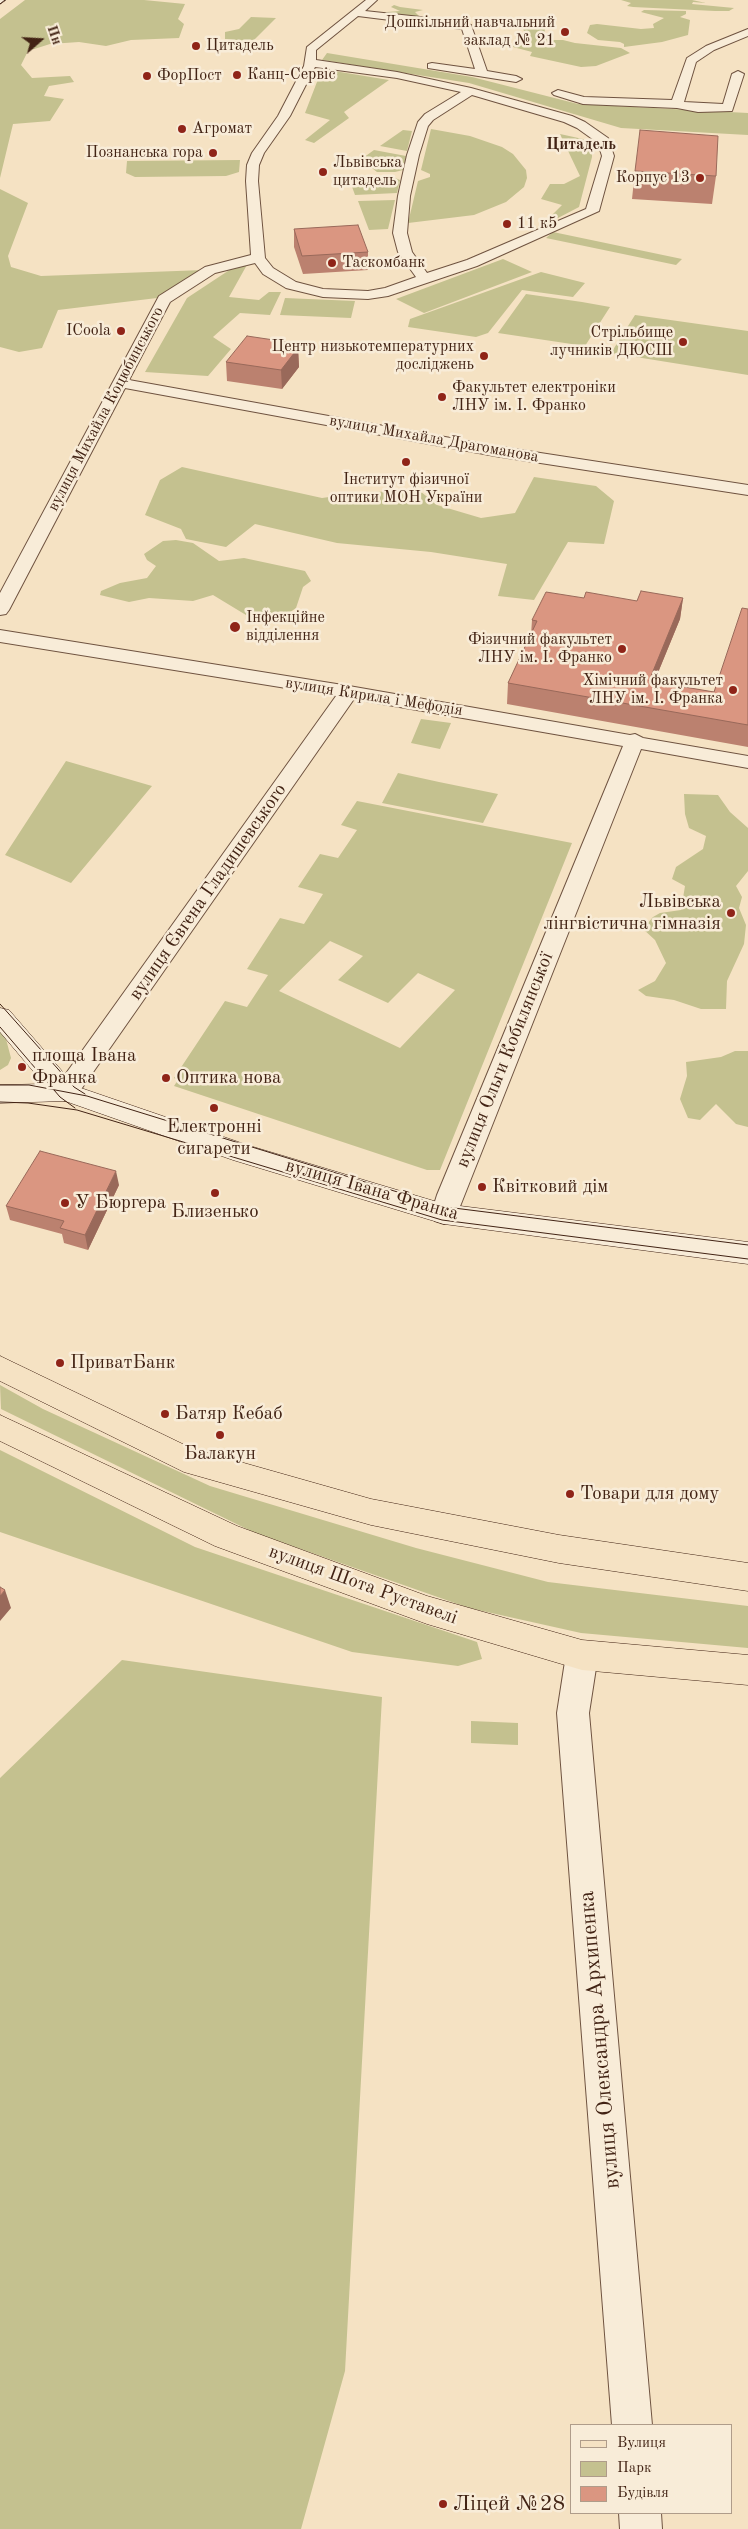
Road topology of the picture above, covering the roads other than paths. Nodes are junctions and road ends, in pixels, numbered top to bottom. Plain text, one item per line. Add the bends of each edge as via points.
1 (372, 0) edge
2 (357, 13) junction
3 (748, 32) edge
4 (311, 49) junction
5 (330, 52) dead end
6 (311, 63) junction
7 (416, 64) dead end
8 (482, 73) junction
9 (738, 74) dead end
10 (516, 79) dead end
11 (471, 91) junction
12 (558, 93) dead end
13 (676, 104) junction
14 (258, 258) junction
15 (424, 279) junction
16 (120, 383) junction
17 (748, 490) edge
18 (0, 610) edge
19 (0, 636) edge
20 (349, 692) junction
21 (635, 740) junction
22 (748, 762) edge
23 (0, 1016) edge
24 (66, 1092) junction
25 (0, 1094) edge
26 (444, 1214) junction
27 (748, 1253) edge
28 (0, 1368) edge
29 (0, 1427) edge
30 (748, 1576) edge
31 (582, 1655) junction
32 (748, 1670) edge
33 (632, 2424) edge
34 (640, 2514) edge
35 (641, 2529) edge

1 - 2 street
2 - 4 street
2 - 8 street via 467,27
3 - 13 street via 691,60
4 - 5 street
4 - 6 street
6 - 11 street via 397,75
6 - 14 street via 284,116 253,165
7 - 8 street
8 - 10 street
9 - 13 street via 728,108
11 - 15 street via 430,116 422,125 413,155 400,234 405,252
11 - 15 street via 581,125 604,141 608,156 592,211 472,263
12 - 13 street via 583,100
14 - 15 street via 268,271 291,285 323,293 375,294
14 - 16 street, вулиця Михайла Коцюбинського via 239,260 210,270 164,299
16 - 17 street, вулиця Михайла Драгоманова via 495,450
16 - 18 street, вулиця Михайла Коцюбинського
19 - 20 street, вулиця Кирила і Мефодія
20 - 21 street, вулиця Кирила і Мефодія
20 - 24 street, вулиця Євгена Гладишевського
21 - 22 street, вулиця Кирила і Мефодія
21 - 26 street, вулиця Ольги Кобилянської
23 - 24 main road
24 - 25 main road
24 - 26 main road, вулиця Івана Франка via 242,1153
26 - 27 main road, вулиця Івана Франка
28 - 30 main road via 184,1458 370,1512 559,1549
29 - 31 main road, вулиця Шота Руставелі via 226,1536 427,1610
31 - 32 main road, вулиця Шота Руставелі
31 - 33 street, вулиця Олександра Архипенка via 573,1721
34 - 35 street

